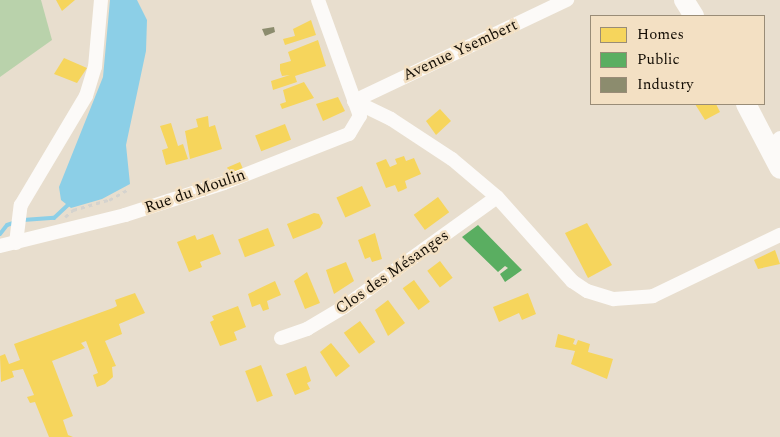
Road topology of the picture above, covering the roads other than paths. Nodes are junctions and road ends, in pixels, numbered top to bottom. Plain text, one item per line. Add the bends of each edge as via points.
1 (101, 0) edge
2 (318, 0) edge
3 (567, 0) edge
4 (684, 0) edge
5 (693, 15) edge
6 (354, 100) junction
7 (747, 105) edge
8 (774, 143) edge
9 (780, 169) edge
10 (498, 197) junction
11 (780, 235) edge
12 (16, 243) junction
13 (0, 246) edge
14 (281, 338) dead end

1 - 12 street via 95,67 86,96 20,205
2 - 6 street
3 - 6 street, Avenue Ysembert
4 - 5 main road
6 - 10 street via 452,159
6 - 12 street, Rue du Moulin via 360,116 349,134 224,183 125,215
7 - 8 main road
8 - 9 main road
10 - 11 street via 572,281 587,291 614,299 652,296
10 - 14 street, Clos des Mésanges via 344,307 307,329
12 - 13 street, Rue du Moulin

